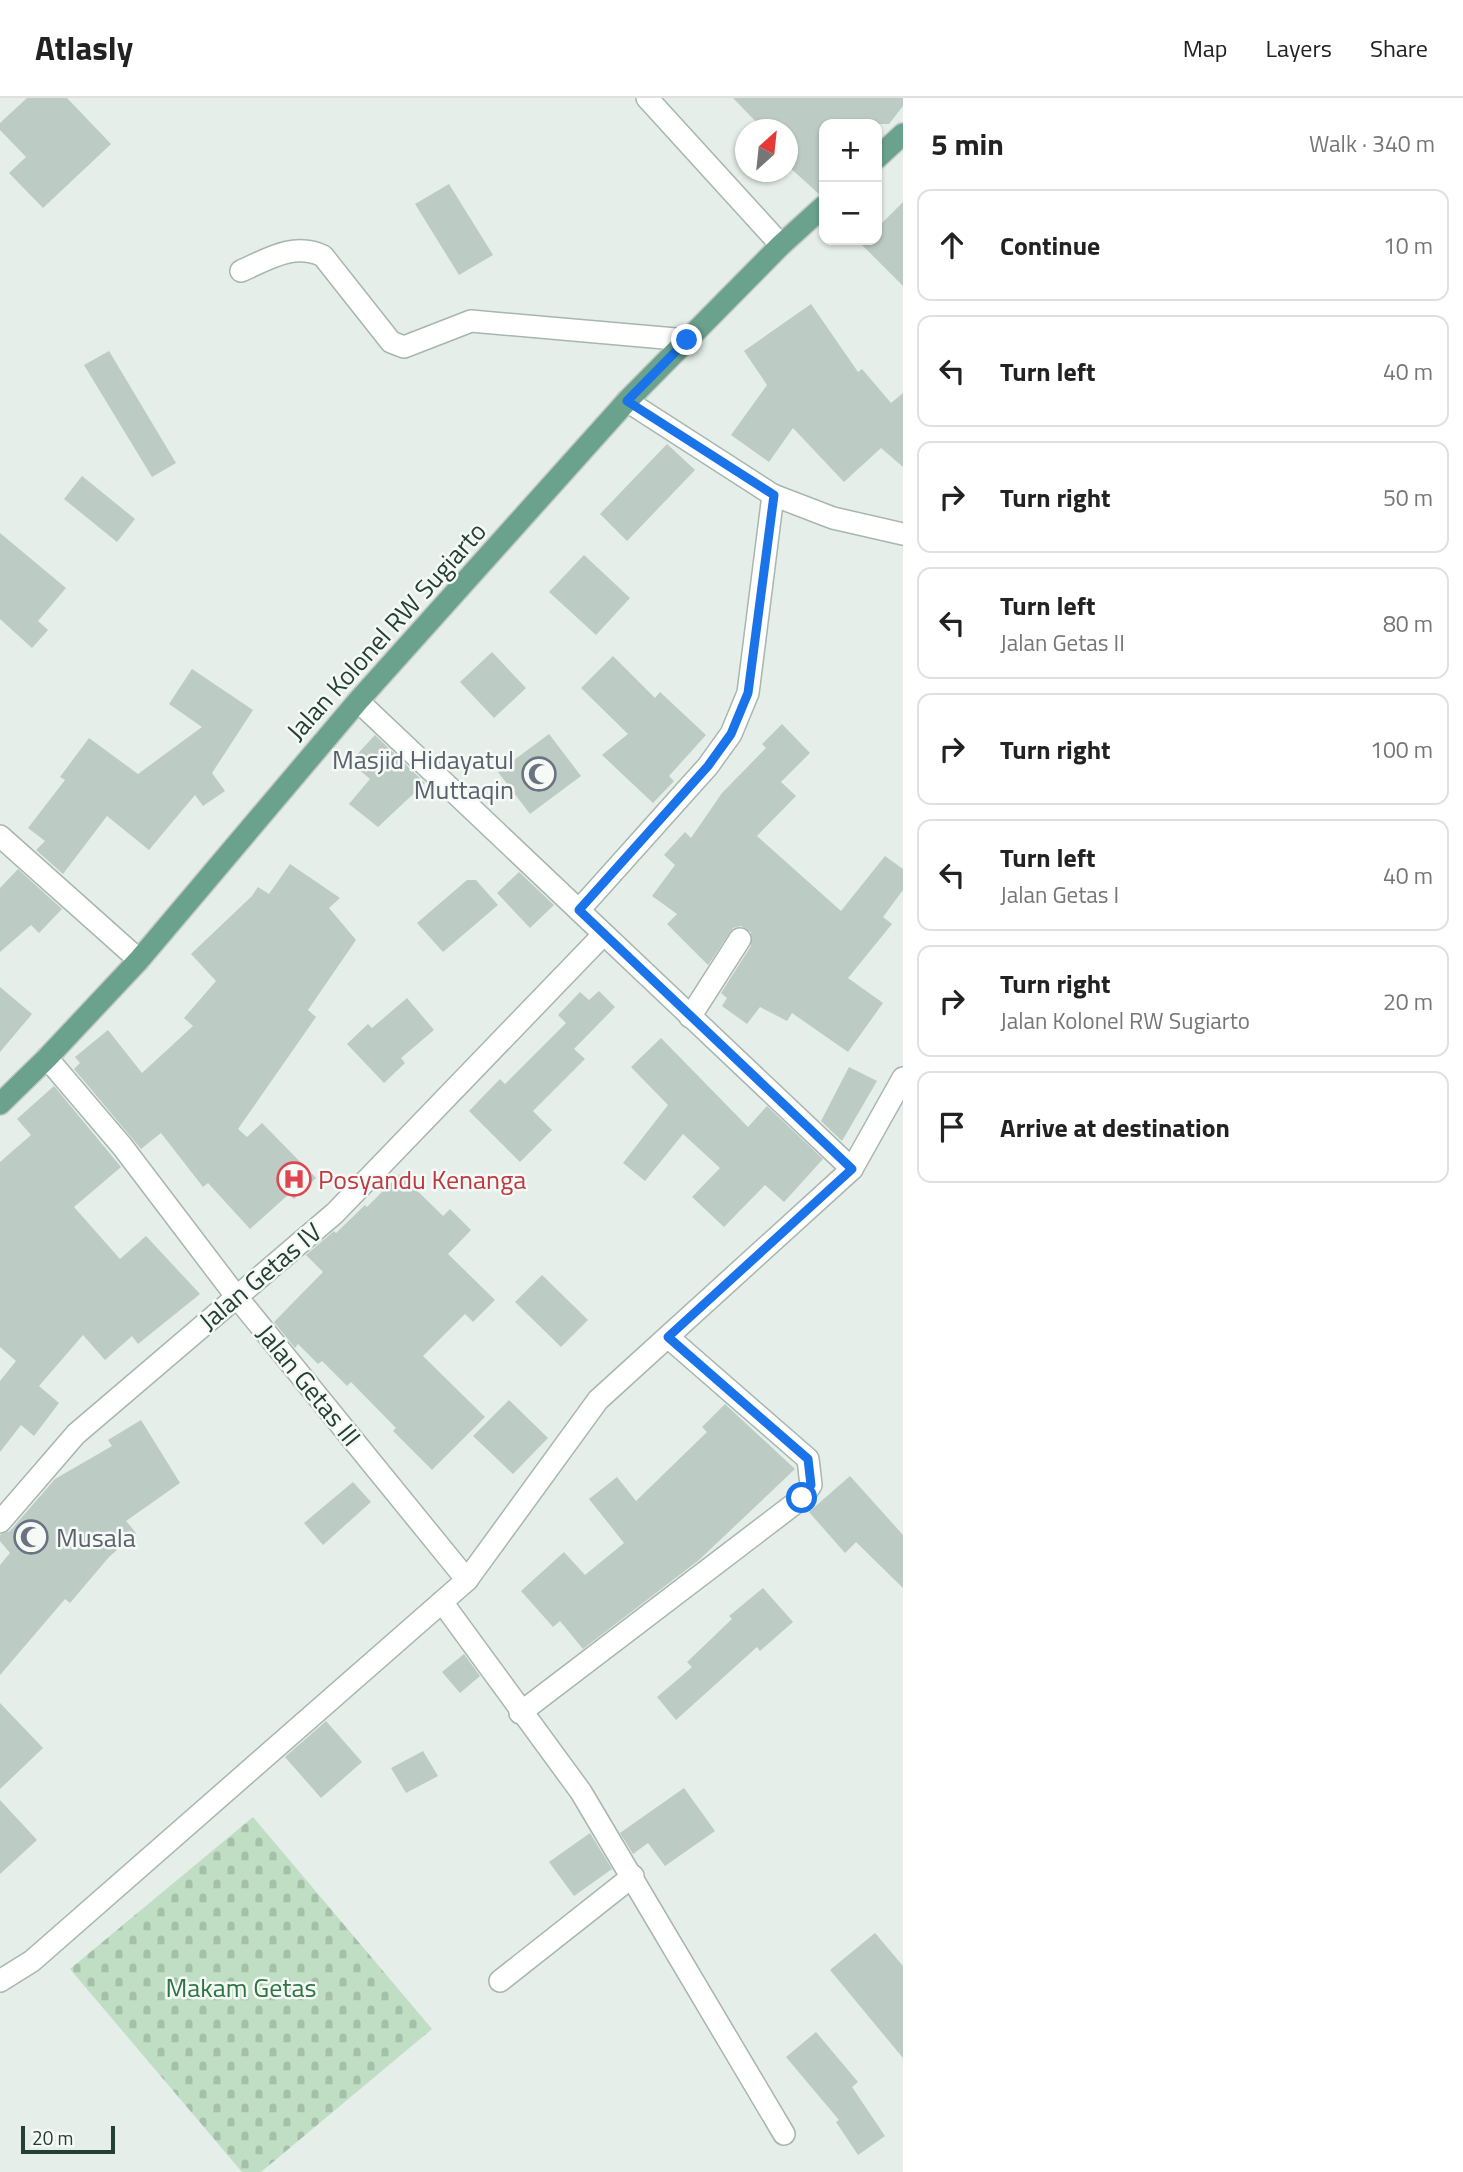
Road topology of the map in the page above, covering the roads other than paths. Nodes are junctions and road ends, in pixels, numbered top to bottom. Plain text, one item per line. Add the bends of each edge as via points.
1 (647, 98) edge
2 (903, 134) edge
3 (882, 153) edge
4 (819, 211) edge
5 (781, 246) junction
6 (241, 271) dead end
7 (687, 340) junction
8 (627, 401) junction
9 (774, 495) junction
10 (903, 534) edge
11 (358, 701) junction
12 (0, 836) edge
13 (579, 910) junction
14 (603, 935) junction
15 (740, 939) dead end
16 (139, 960) junction
17 (690, 1017) junction
18 (47, 1059) junction
19 (903, 1078) edge
20 (897, 1102) edge
21 (0, 1104) edge
22 (852, 1169) junction
23 (236, 1296) junction
24 (668, 1337) junction
25 (0, 1522) edge
26 (467, 1580) junction
27 (442, 1602) junction
28 (520, 1713) junction
29 (633, 1876) junction
30 (0, 1981) edge
31 (500, 1981) dead end
32 (784, 2134) dead end

1 - 5 street
2 - 3 main road
4 - 5 main road, Jalan Kolonel RW Sugiarto
5 - 7 main road, Jalan Kolonel RW Sugiarto
6 - 7 street via 286,251 309,249 323,256 391,342 404,347 471,321
7 - 8 main road, Jalan Kolonel RW Sugiarto
8 - 9 street
8 - 11 main road, Jalan Kolonel RW Sugiarto
9 - 10 street via 833,518
9 - 13 street via 748,693 731,734 708,766
11 - 13 street
11 - 16 main road, Jalan Kolonel RW Sugiarto
12 - 16 street
13 - 14 street
14 - 17 street
14 - 23 street, Jalan Getas IV via 335,1213
15 - 17 street
16 - 18 main road, Jalan Kolonel RW Sugiarto
17 - 22 street
18 - 21 main road, Jalan Kolonel RW Sugiarto
18 - 23 street, Jalan Getas III via 122,1146
19 - 20 street
20 - 22 street
22 - 24 street
23 - 25 street, Jalan Getas IV via 76,1434
23 - 26 street, Jalan Getas III
24 - 26 street via 598,1400
24 - 28 street via 808,1459 811,1485 802,1498
26 - 27 street
27 - 28 street
27 - 30 street via 32,1961
28 - 29 street via 581,1792
29 - 31 street
29 - 32 street

